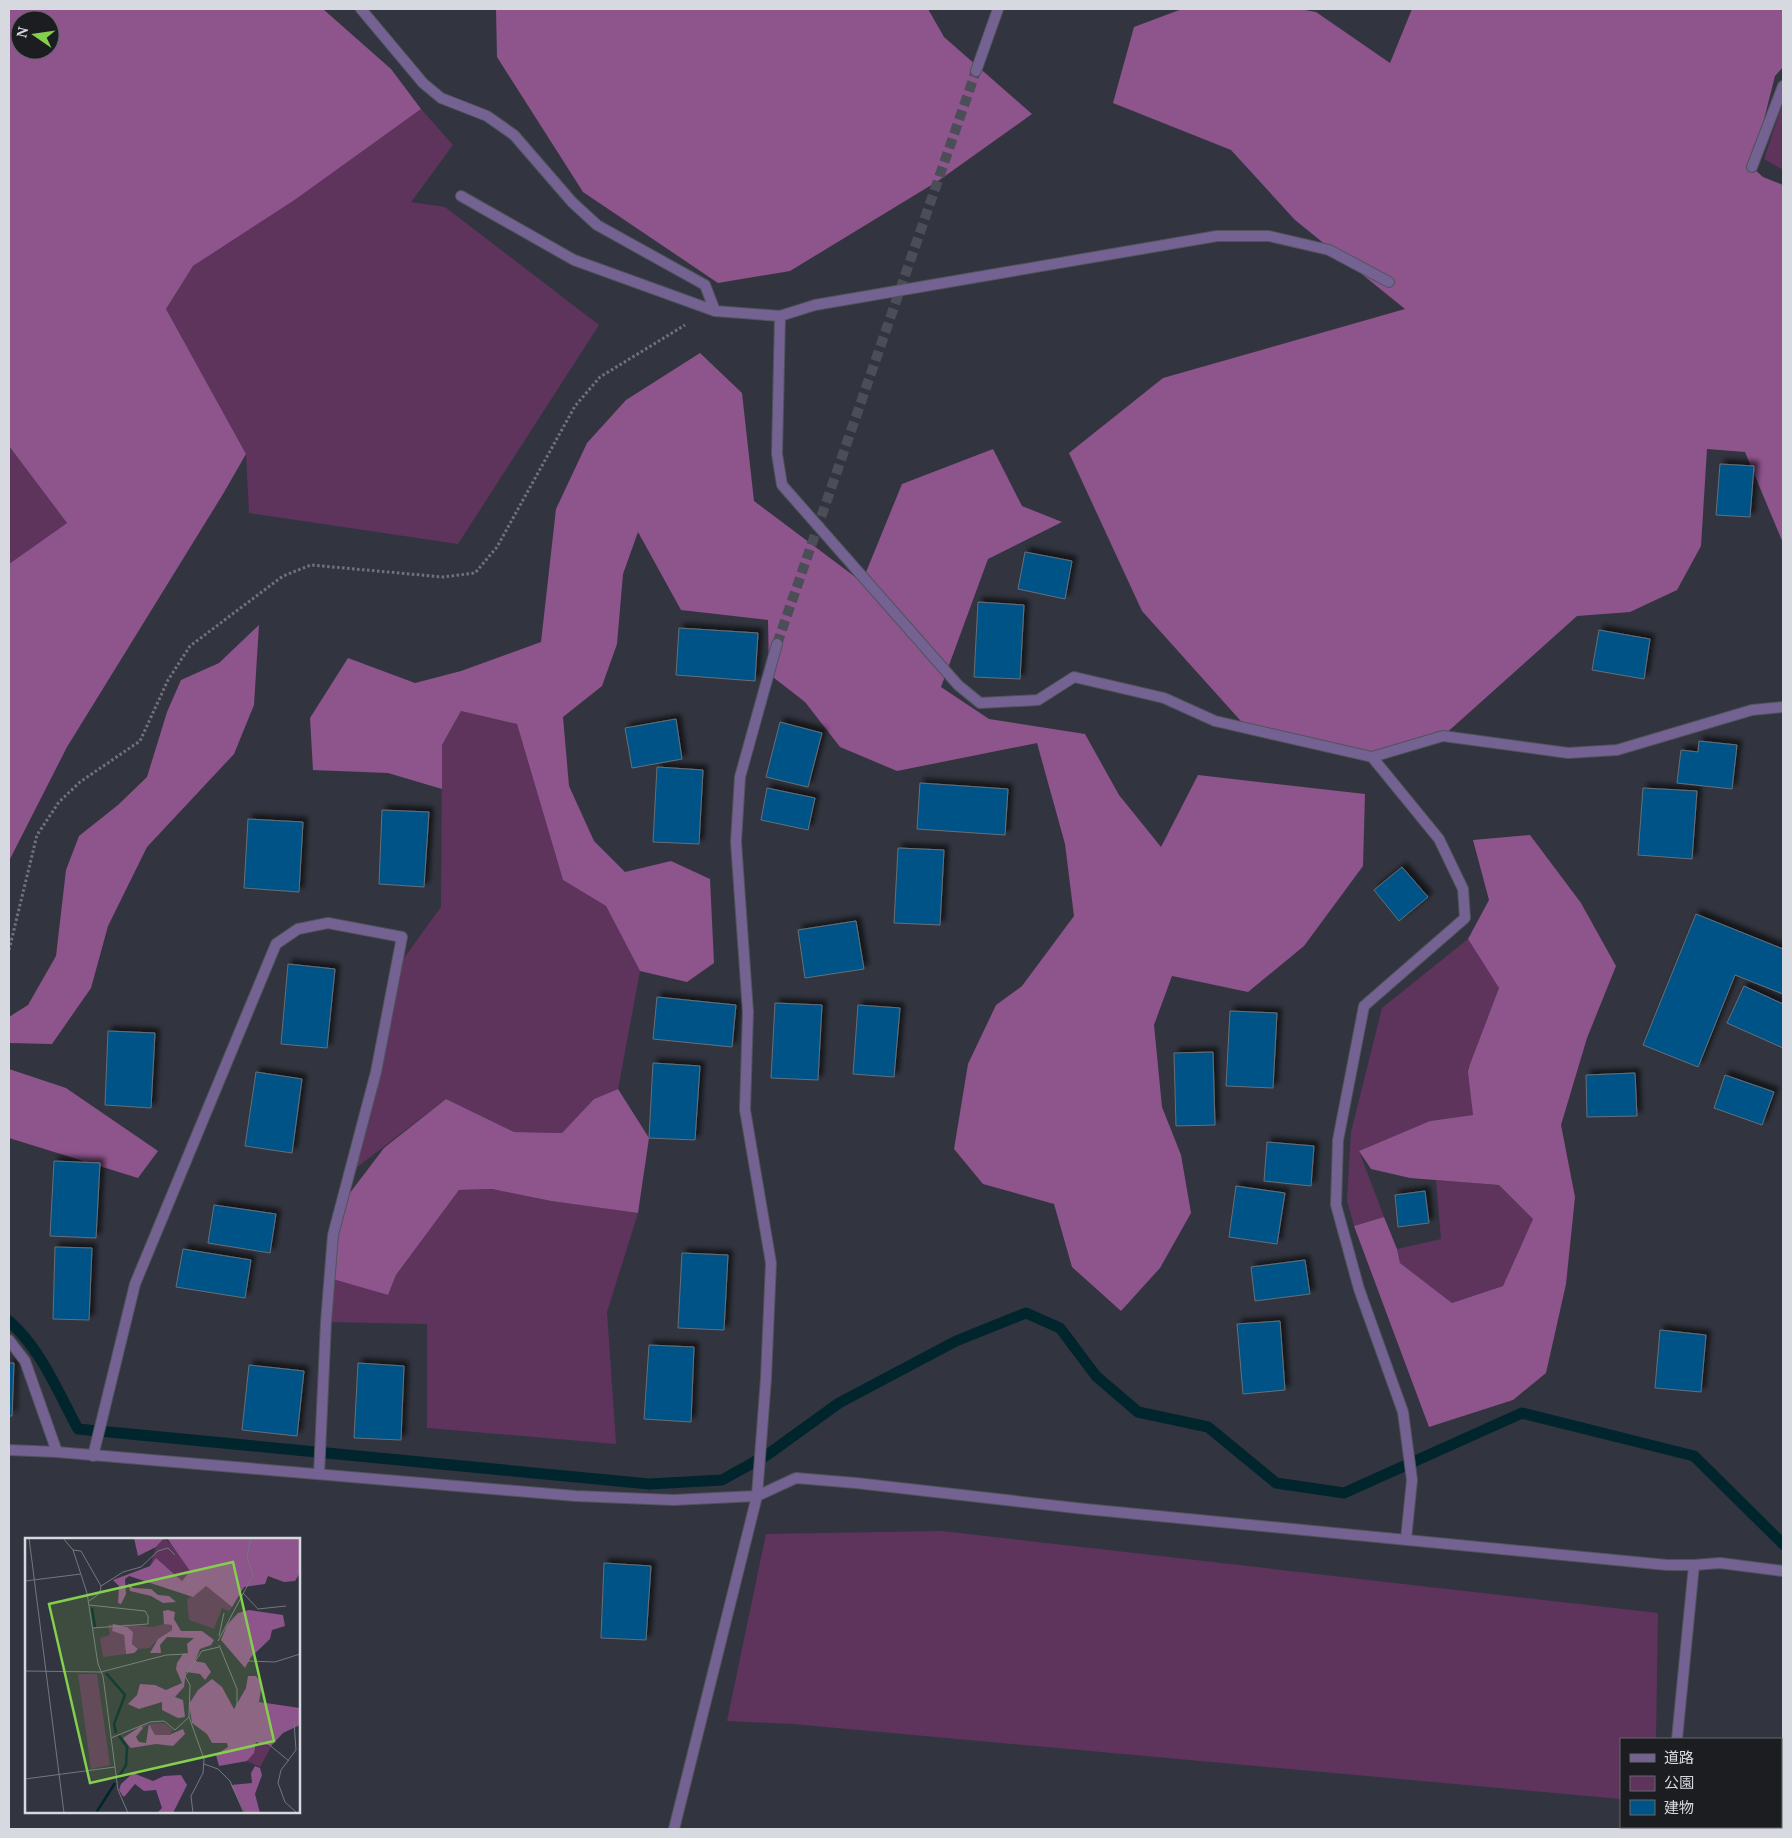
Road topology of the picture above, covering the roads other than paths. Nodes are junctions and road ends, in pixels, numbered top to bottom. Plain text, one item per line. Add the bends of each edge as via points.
1 (361, 9) edge
2 (998, 9) edge
3 (976, 70) tunnel mouth
4 (1783, 86) edge
5 (1752, 167) dead end
6 (460, 196) dead end
7 (1389, 282) dead end
8 (715, 311) junction
9 (780, 316) junction
10 (777, 644) tunnel mouth
11 (1783, 707) edge
12 (1372, 757) junction
13 (9, 1340) edge
14 (9, 1450) edge
15 (58, 1452) junction
16 (93, 1456) junction
17 (319, 1474) junction
18 (756, 1496) junction
19 (1406, 1539) junction
20 (1694, 1565) junction
21 (1783, 1571) edge
22 (1677, 1738) edge
23 (674, 1829) edge

1 - 8 street via 422,83 441,98 488,116 514,135 572,202 598,224 705,285
2 - 3 street
4 - 5 street
6 - 8 street via 574,260
7 - 9 street via 1329,250 1269,236 1217,236 815,305
8 - 9 street
9 - 12 street via 777,454 782,484 958,685 980,702 1038,700 1074,677 1164,698 1215,721
10 - 18 street via 740,777 736,842 748,1012 745,1110 771,1263
11 - 12 street via 1752,710 1617,750 1568,754 1443,736
12 - 19 street via 1439,839 1463,889 1465,918 1364,1006 1338,1140 1336,1205 1359,1289 1403,1412 1412,1480
13 - 15 street via 26,1361
14 - 15 street
15 - 16 street
16 - 17 street
16 - 17 street via 135,1284 276,944 298,929 328,923 402,937 376,1072 332,1234
17 - 18 street via 576,1496 673,1500
18 - 19 street via 796,1478
18 - 23 street
19 - 20 street
20 - 21 street via 1720,1562
20 - 22 street

